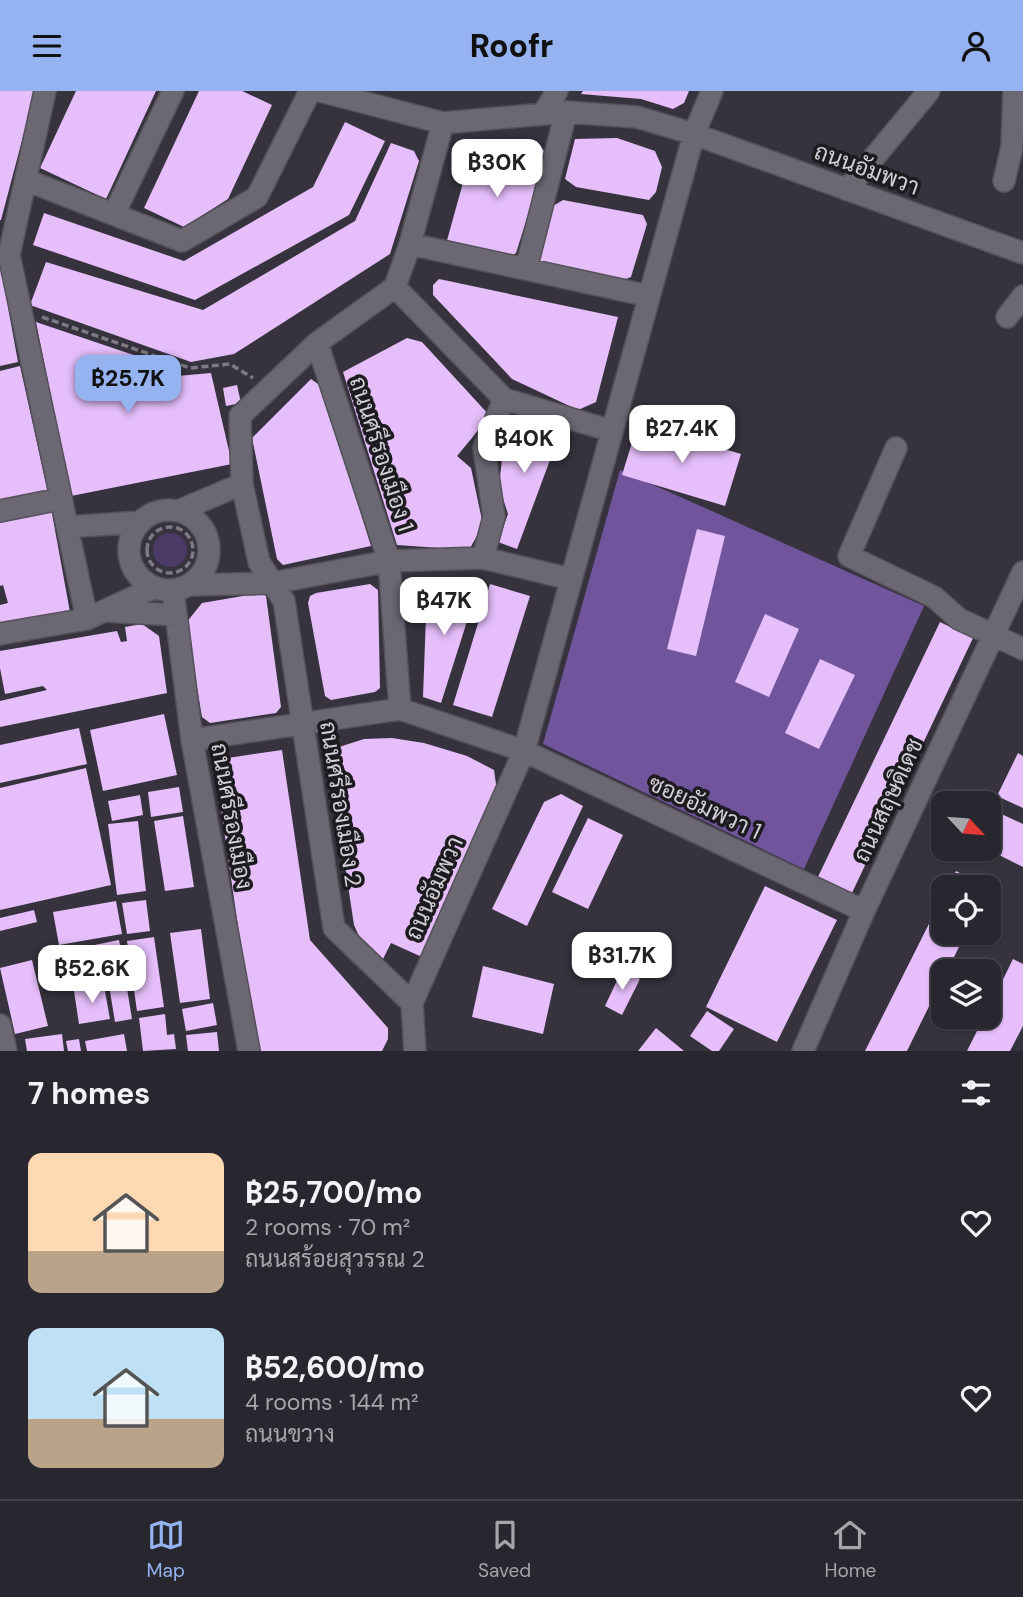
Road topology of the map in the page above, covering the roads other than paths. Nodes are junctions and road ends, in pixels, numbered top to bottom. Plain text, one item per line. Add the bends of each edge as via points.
1 (45, 91) edge
2 (173, 91) edge
3 (310, 91) edge
4 (320, 91) edge
5 (404, 91) edge
6 (557, 91) edge
7 (712, 91) edge
8 (929, 91) edge
9 (1014, 91) edge
10 (395, 111) junction
11 (566, 112) junction
12 (542, 114) junction
13 (443, 123) junction
14 (694, 134) junction
15 (26, 180) junction
16 (1004, 181) dead end
17 (847, 190) junction
18 (114, 214) junction
19 (410, 243) junction
20 (1023, 254) edge
21 (526, 269) junction
22 (395, 287) junction
23 (649, 296) junction
24 (1023, 296) edge
25 (1007, 317) dead end
26 (317, 343) junction
27 (504, 400) junction
28 (612, 431) junction
29 (896, 448) dead end
30 (242, 484) junction
31 (60, 499) junction
32 (0, 511) edge
33 (178, 511) junction
34 (140, 522) junction
35 (67, 527) junction
36 (483, 558) junction
37 (389, 561) junction
38 (1023, 572) edge
39 (571, 579) junction
40 (175, 583) junction
41 (273, 583) junction
42 (96, 615) junction
43 (176, 615) junction
44 (0, 634) edge
45 (994, 636) junction
46 (1023, 649) edge
47 (400, 709) junction
48 (303, 725) junction
49 (192, 740) junction
50 (524, 751) junction
51 (864, 911) junction
52 (412, 1003) junction
53 (0, 1024) edge
54 (6, 1051) edge
55 (249, 1051) edge
56 (415, 1051) edge
57 (803, 1051) edge

1 - 15 street
2 - 18 street
3 - 18 street via 257,197 182,241
4 - 10 street, ถนนอัมพวา
5 - 10 street
6 - 12 street
7 - 14 street
8 - 17 street
9 - 16 street via 1012,147
10 - 13 street, ถนนอัมพวา
11 - 12 street, ถนนอัมพวา
11 - 14 street, ถนนอัมพวา via 637,117
11 - 21 street
12 - 13 street, ถนนอัมพวา
13 - 19 street
14 - 17 street, ถนนอัมพวา
14 - 23 street
15 - 18 street
15 - 31 street via 9,255
17 - 20 street, ถนนอัมพวา
19 - 21 street
19 - 22 street
21 - 23 street
22 - 26 street, ถนนศรีรองเมือง 2
22 - 27 street
23 - 28 street, ถนนอัมพวา
24 - 25 street
26 - 30 street, ถนนศรีรองเมือง 2 via 240,416
26 - 37 street, ถนนศรีรองเมือง 1
27 - 28 street
27 - 36 street via 484,448 494,517
28 - 39 street, ถนนอัมพวา
29 - 45 street via 849,556 934,597 952,614
30 - 33 street
30 - 41 street, ถนนศรีรองเมือง 2 via 259,562
31 - 32 street
31 - 35 street
33 - 34 street via 165,510
33 - 40 street via 201,526 209,552 200,576
34 - 35 street
34 - 40 street via 129,547 135,571 143,581
35 - 42 street
36 - 37 street
36 - 39 street
37 - 41 street
37 - 47 street, ถนนศรีรองเมือง 1
38 - 45 street, ถนนสฤษดิเดช
39 - 50 street, ถนนอัมพวา
40 - 41 street
40 - 42 street
40 - 43 street, ถนนศรีรองเมือง
41 - 48 street, ถนนศรีรองเมือง 2 via 284,600
42 - 43 street
42 - 44 street
43 - 49 street, ถนนศรีรองเมือง
45 - 46 street
45 - 51 street, ถนนสฤษดิเดช
47 - 48 street
47 - 50 street, ซอยอัมพวา 1
48 - 49 street
48 - 52 street, ถนนศรีรองเมือง 2 via 334,927
49 - 55 street, ถนนศรีรองเมือง
50 - 51 street, ซอยอัมพวา 1
50 - 52 street, ถนนอัมพวา
51 - 57 street, ถนนสฤษดิเดช
52 - 56 street, ถนนอัมพวา
53 - 54 street

